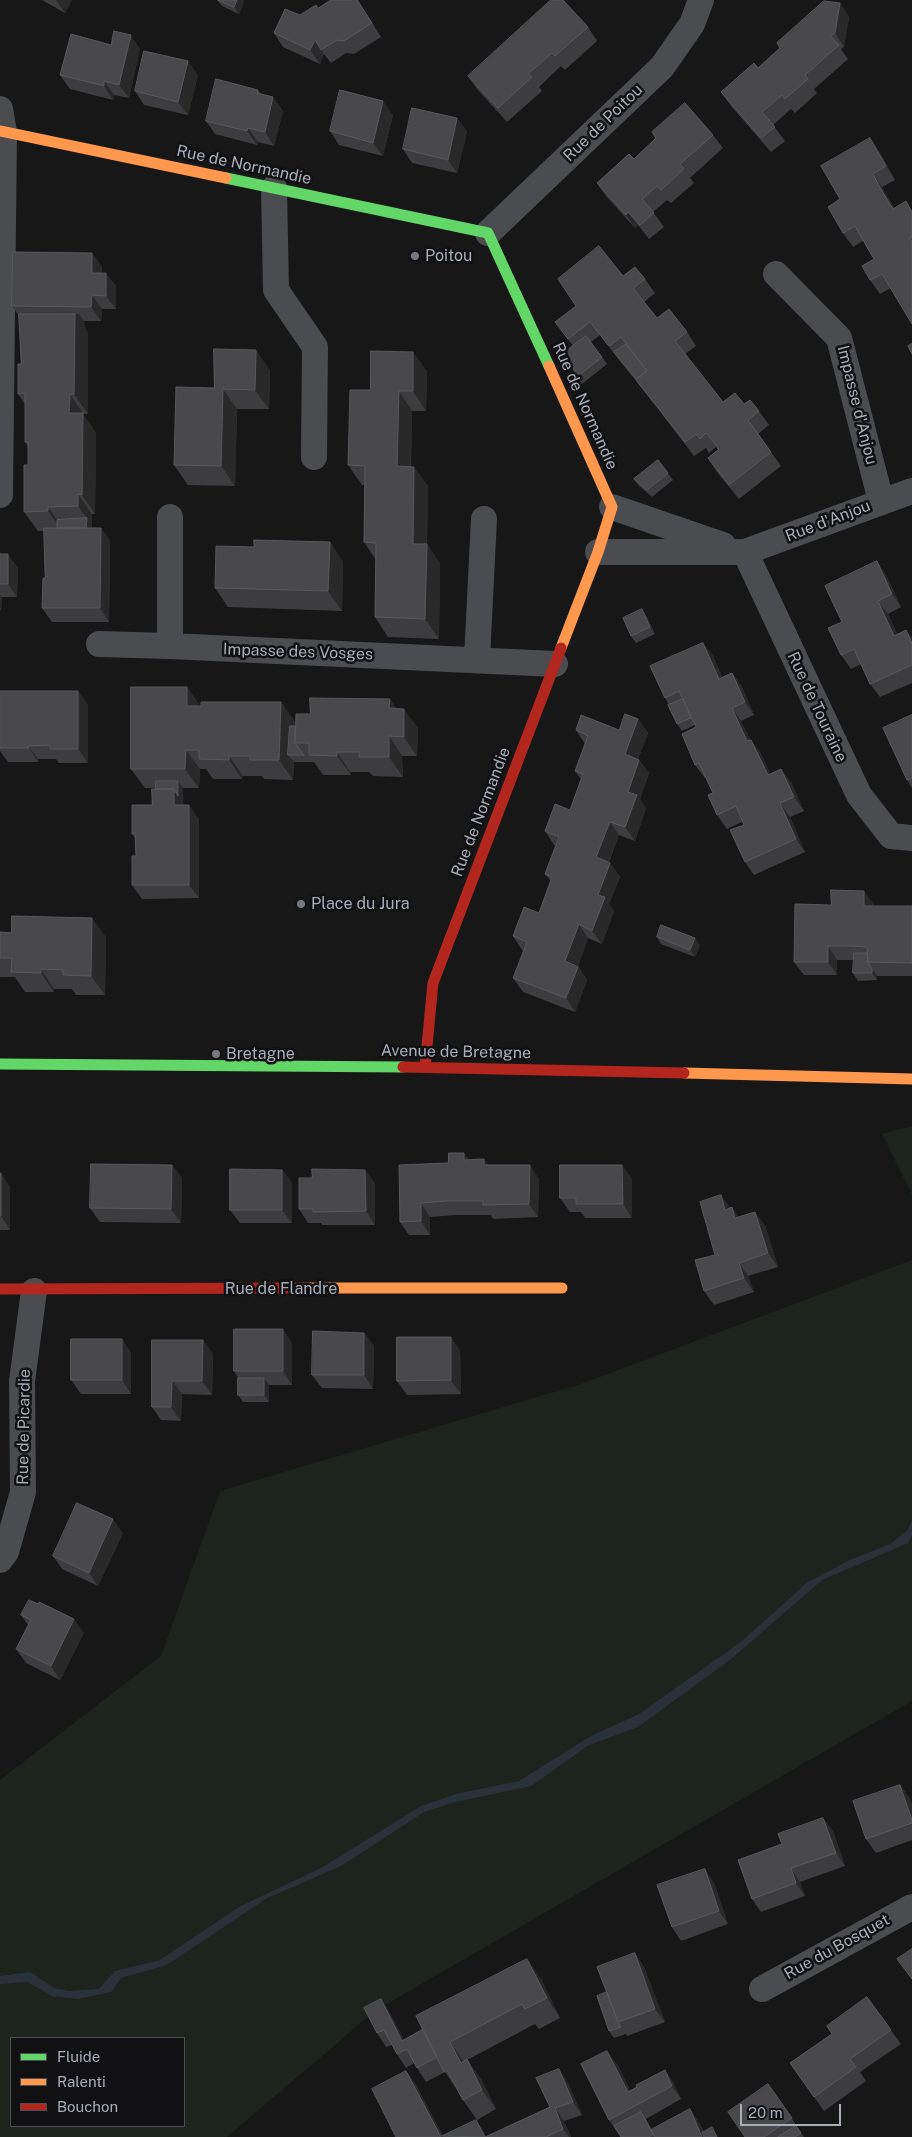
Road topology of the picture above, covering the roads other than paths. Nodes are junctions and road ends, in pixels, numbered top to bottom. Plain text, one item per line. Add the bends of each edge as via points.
1 (701, 0) edge
2 (1, 124) edge
3 (274, 188) junction
4 (488, 233) junction
5 (776, 274) dead end
6 (314, 457) dead end
7 (912, 491) edge
8 (0, 495) edge
9 (881, 501) junction
10 (612, 507) junction
11 (170, 517) dead end
12 (484, 519) dead end
13 (598, 552) junction
14 (745, 552) junction
15 (99, 644) dead end
16 (170, 646) junction
17 (477, 659) junction
18 (555, 664) junction
19 (912, 838) edge
20 (0, 1064) edge
21 (425, 1067) junction
22 (912, 1079) edge
23 (562, 1288) dead end
24 (0, 1289) edge
25 (34, 1291) junction
26 (11, 1380) edge
27 (0, 1560) edge
28 (912, 1907) edge
29 (762, 1989) dead end

1 - 4 street, Rue de Poitou via 692,24 662,67
2 - 3 street, Rue de Normandie
2 - 8 street
3 - 4 street, Rue de Normandie
3 - 6 street via 276,290 314,347
4 - 10 street, Rue de Normandie
5 - 9 street, Impasse d'Anjou via 839,338
7 - 9 street, Rue d'Anjou
9 - 14 street, Rue d'Anjou
10 - 13 street, Rue de Normandie
10 - 14 street
11 - 16 street
12 - 17 street
13 - 14 street
13 - 18 street, Rue de Normandie
14 - 19 street, Rue de Touraine via 859,795 891,836
15 - 16 street, Impasse des Vosges
16 - 17 street, Impasse des Vosges
17 - 18 street, Impasse des Vosges
18 - 21 street, Rue de Normandie via 432,984
20 - 21 street, Avenue de Bretagne
21 - 22 street, Avenue de Bretagne
23 - 25 street, Rue de Flandre
24 - 25 street, Rue de Flandre
25 - 26 street, Rue de Picardie
26 - 27 street, Rue de Picardie via 23,1492 6,1552
28 - 29 street, Rue du Bosquet

